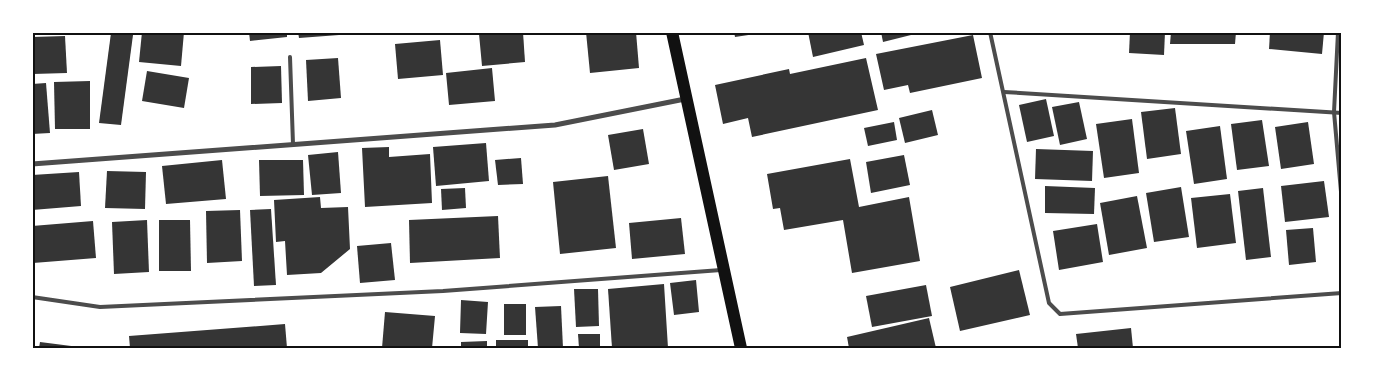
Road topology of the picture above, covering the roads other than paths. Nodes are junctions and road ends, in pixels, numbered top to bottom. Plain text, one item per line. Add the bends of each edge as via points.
1 (672, 32) edge
2 (990, 32) edge
3 (1338, 32) edge
4 (290, 57) dead end
5 (1004, 92) junction
6 (686, 99) junction
7 (1334, 112) junction
8 (1342, 113) edge
9 (293, 144) junction
10 (32, 164) edge
11 (1342, 203) edge
12 (724, 270) junction
13 (1342, 293) edge
14 (32, 297) edge
15 (741, 348) edge

1 - 6 main road
2 - 5 lane
3 - 7 lane
4 - 9 lane
5 - 7 lane
5 - 13 lane via 1049,303 1060,314
6 - 9 street via 555,125
6 - 12 main road
7 - 8 lane
7 - 11 lane
9 - 10 street
12 - 14 lane via 443,291 100,307
12 - 15 main road

